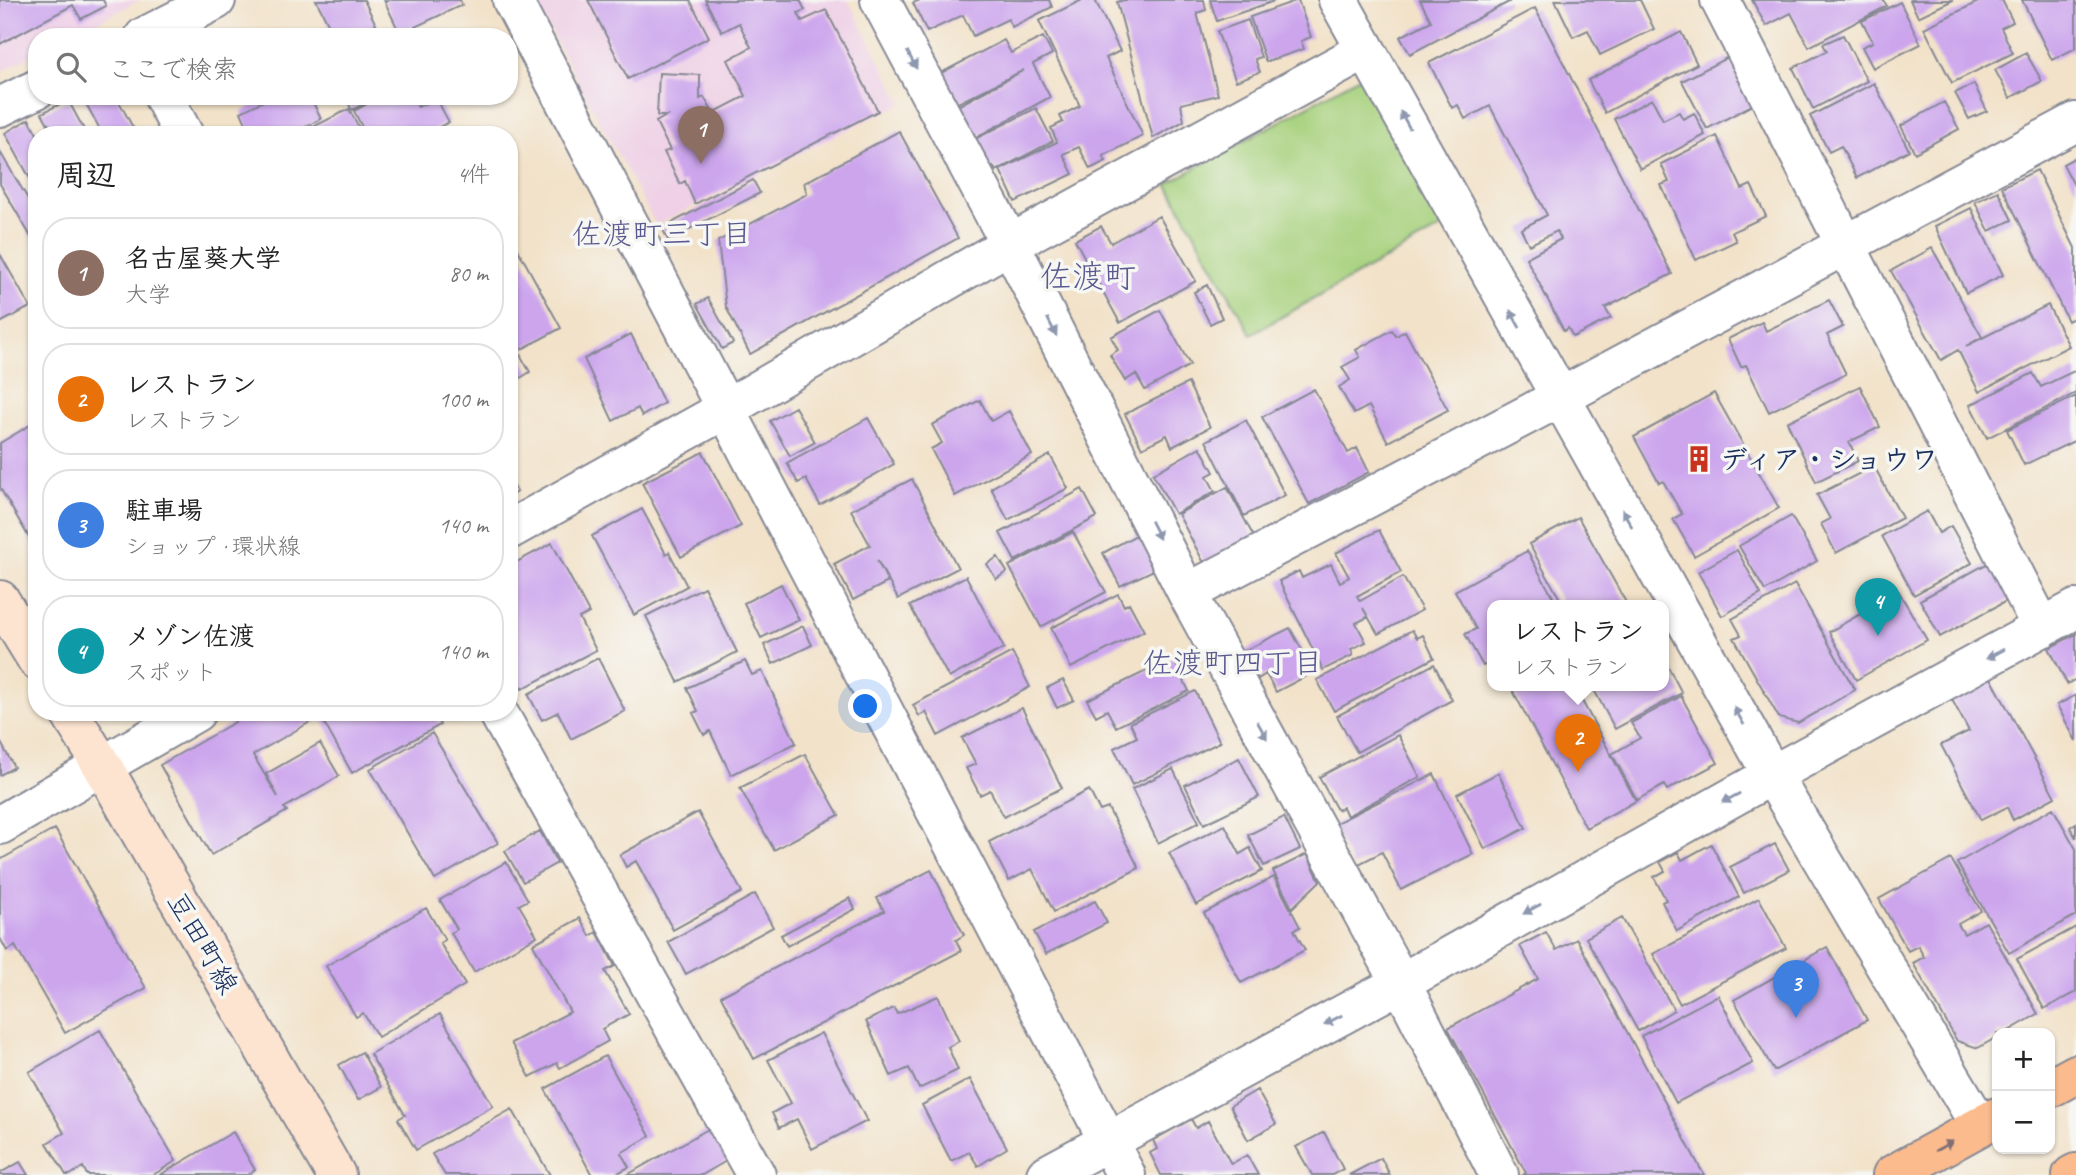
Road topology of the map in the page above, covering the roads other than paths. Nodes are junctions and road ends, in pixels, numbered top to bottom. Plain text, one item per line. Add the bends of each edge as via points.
1 (216, 0) edge
2 (512, 0) edge
3 (880, 0) edge
4 (1338, 0) edge
5 (1720, 0) edge
6 (162, 28) edge
7 (1366, 50) junction
8 (28, 93) edge
9 (168, 105) edge
10 (0, 107) edge
11 (2076, 122) edge
12 (179, 126) edge
13 (1010, 244) junction
14 (1846, 245) junction
15 (1559, 398) junction
16 (726, 409) junction
17 (518, 525) edge
18 (1187, 593) junction
19 (0, 600) edge
20 (2076, 609) edge
21 (2042, 628) junction
22 (28, 645) edge
23 (75, 721) edge
24 (181, 721) edge
25 (503, 721) edge
26 (103, 767) junction
27 (1772, 775) junction
28 (0, 825) edge
29 (1401, 983) junction
30 (2076, 1074) edge
31 (2055, 1085) edge
32 (1989, 1121) edge
33 (1109, 1141) junction
34 (336, 1175) edge
35 (756, 1175) edge
36 (1046, 1175) edge
37 (1126, 1175) edge
38 (1499, 1175) edge
39 (1892, 1175) edge

1 - 6 street
2 - 16 street
3 -> 13 street
4 - 7 street
5 - 14 street
7 - 13 street
15 -> 7 street
8 - 10 street
9 - 12 street
11 - 14 street
13 - 16 street
13 -> 18 street
14 - 15 street
14 - 21 street
15 - 18 street
27 -> 15 street
16 - 17 street
16 - 33 street
18 -> 29 street
19 - 22 street
20 - 21 street
21 -> 27 street
23 - 26 street, 豆田町線
24 - 26 street
25 - 35 street
26 - 28 street
26 - 34 street, 豆田町線
27 -> 29 street
27 - 32 street
29 -> 33 street
29 - 38 street
30 - 31 main road
39 -> 32 main road
33 - 36 street
33 - 37 street

